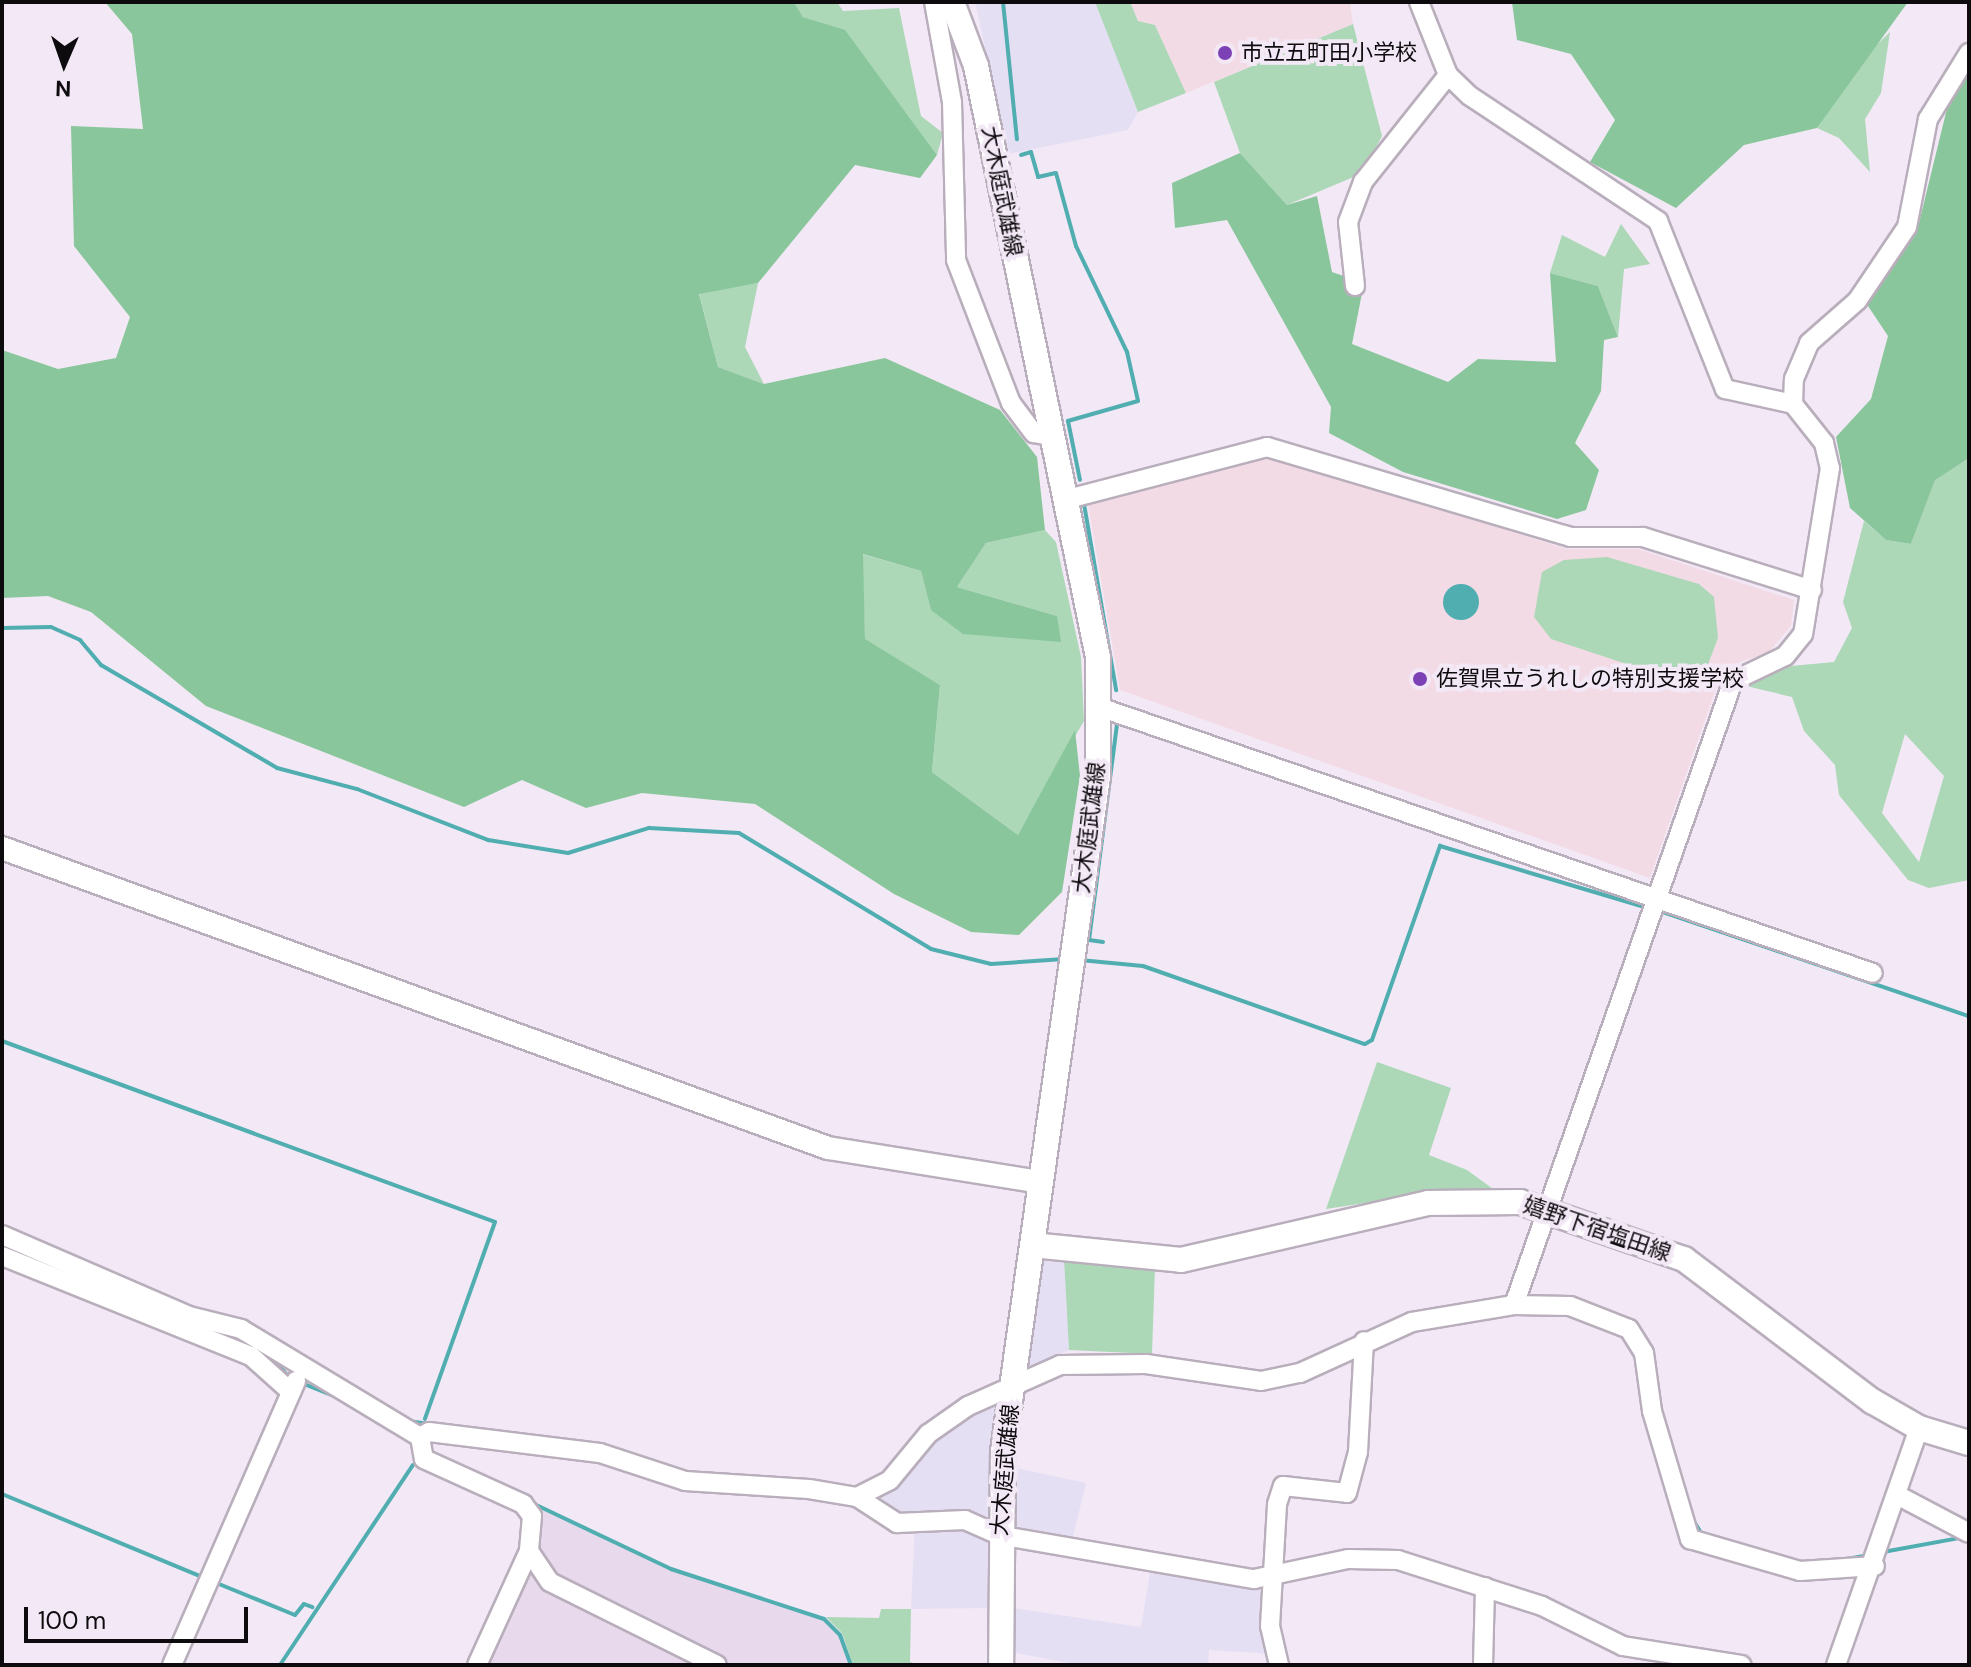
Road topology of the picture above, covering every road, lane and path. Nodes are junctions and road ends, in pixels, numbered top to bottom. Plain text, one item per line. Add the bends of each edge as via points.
1 (934, 2) edge
2 (952, 2) edge
3 (1419, 2) edge
4 (1969, 53) edge
5 (1448, 75) junction
6 (1355, 286) dead end
7 (1793, 404) junction
8 (1049, 436) junction
9 (1064, 500) junction
10 (1812, 590) junction
11 (1099, 707) junction
12 (2, 848) edge
13 (1657, 897) junction
14 (1873, 973) dead end
15 (1040, 1182) junction
16 (1550, 1211) junction
17 (2, 1235) edge
18 (1032, 1245) junction
19 (2, 1256) edge
20 (1514, 1300) junction
21 (1364, 1341) junction
22 (300, 1371) junction
23 (1012, 1388) junction
24 (291, 1392) junction
25 (1919, 1428) junction
26 (410, 1431) junction
27 (1969, 1443) edge
28 (1897, 1495) junction
29 (857, 1497) junction
30 (1969, 1533) edge
31 (998, 1535) junction
32 (529, 1551) junction
33 (1875, 1566) junction
34 (1276, 1580) junction
35 (1485, 1587) junction
36 (172, 1665) edge
37 (477, 1665) edge
38 (717, 1665) edge
39 (1001, 1665) edge
40 (1279, 1665) edge
41 (1483, 1665) edge
42 (1741, 1665) edge
43 (1836, 1665) edge

1 - 8 street via 952,102 956,260 1011,403 1034,433
2 - 8 main road, 大木庭武雄線 via 976,66
3 - 5 street
4 - 7 street via 1928,119 1907,227 1857,301 1809,343 1794,379
5 - 6 street via 1363,182 1348,222
5 - 7 street via 1658,221 1725,389
7 - 10 street via 1824,443 1830,468
8 - 9 main road, 大木庭武雄線
9 - 10 street via 1267,447 1570,537 1643,537
9 - 11 main road, 大木庭武雄線 via 1098,657
10 - 13 street via 1803,634 1785,656 1733,681
11 - 13 street
11 - 15 main road, 大木庭武雄線 via 1098,777
12 - 15 street via 828,1148
13 - 14 street
13 - 16 street
15 - 18 main road, 大木庭武雄線
16 - 18 main road, 嬉野下宿塩田線 via 1480,1197 1428,1203 1181,1260
16 - 20 street via 1540,1218
16 - 25 main road, 嬉野下宿塩田線 via 1684,1259 1755,1306 1835,1377
17 - 22 street via 189,1316 241,1329
18 - 23 main road, 大木庭武雄線
19 - 24 street via 251,1356
20 - 21 street via 1412,1322
20 - 33 street via 1570,1306 1629,1329 1644,1353 1670,1485 1690,1539 1701,1547 1800,1571
21 - 23 street via 1300,1373 1261,1381 1088,1360
21 - 34 street via 1358,1452 1347,1493 1283,1486
22 - 24 street
22 - 26 street
23 - 29 street via 968,1406 928,1434 890,1480
23 - 31 main road, 大木庭武雄線
24 - 36 street
25 - 27 main road, 嬉野下宿塩田線
25 - 28 street
26 - 29 street via 600,1453 685,1481 765,1481
26 - 32 street via 424,1459 523,1504 532,1516
28 - 30 street
28 - 33 street
29 - 31 street via 897,1523 965,1520
31 - 34 street
31 - 39 main road, 大木庭武雄線
32 - 37 street
32 - 38 street via 550,1582
33 - 43 street
34 - 35 street via 1348,1559 1398,1560
34 - 40 street via 1270,1626 1278,1637
35 - 41 street
35 - 42 street via 1623,1646

